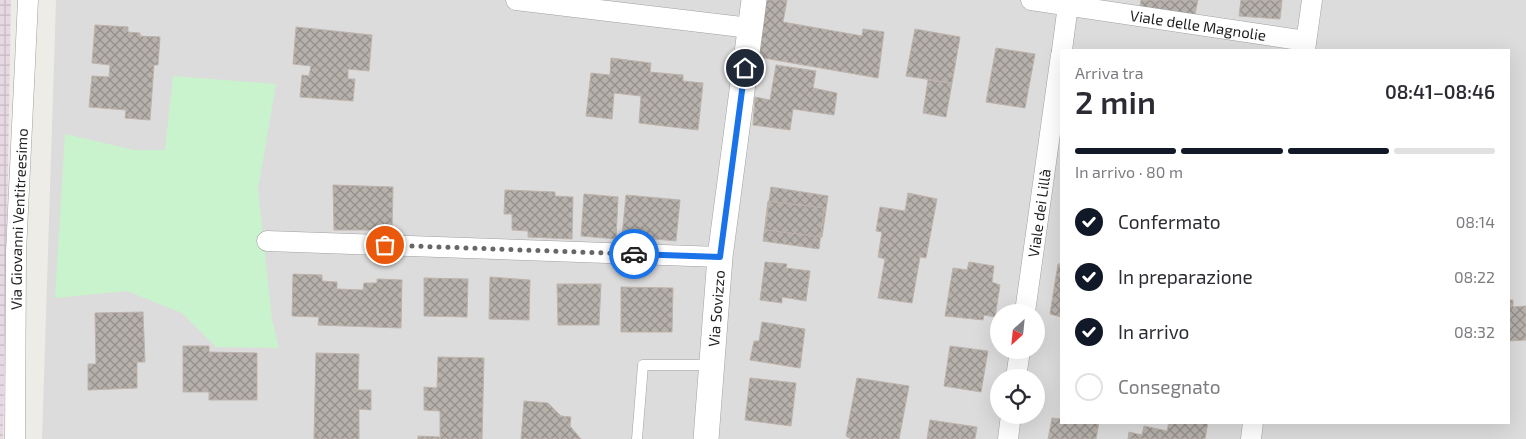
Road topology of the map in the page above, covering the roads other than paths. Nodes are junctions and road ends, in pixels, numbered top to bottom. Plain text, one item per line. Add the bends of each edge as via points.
1 (28, 0) edge
2 (516, 0) edge
3 (754, 0) edge
4 (1031, 0) edge
5 (1312, 0) edge
6 (1068, 5) junction
7 (750, 28) junction
8 (1305, 45) edge
9 (1062, 49) edge
10 (1060, 62) edge
11 (267, 241) dead end
12 (720, 257) junction
13 (1026, 304) edge
14 (712, 365) junction
15 (1010, 424) edge
16 (1253, 424) edge
17 (15, 439) edge
18 (637, 439) edge
19 (706, 439) edge
20 (1008, 439) edge
21 (1251, 439) edge

1 - 17 street, Via Giovanni Ventitreesimo via 16,252
2 - 7 street
3 - 7 street, Via Sovizzo
4 - 6 street, Viale delle Magnolie
5 - 8 street
6 - 8 street, Viale delle Magnolie
6 - 9 street
7 - 12 street, Via Sovizzo
10 - 13 street, Viale dei Lillà
11 - 12 street
12 - 14 street, Via Sovizzo
14 - 18 lane via 643,365
14 - 19 street, Via Sovizzo
15 - 20 street
16 - 21 street

